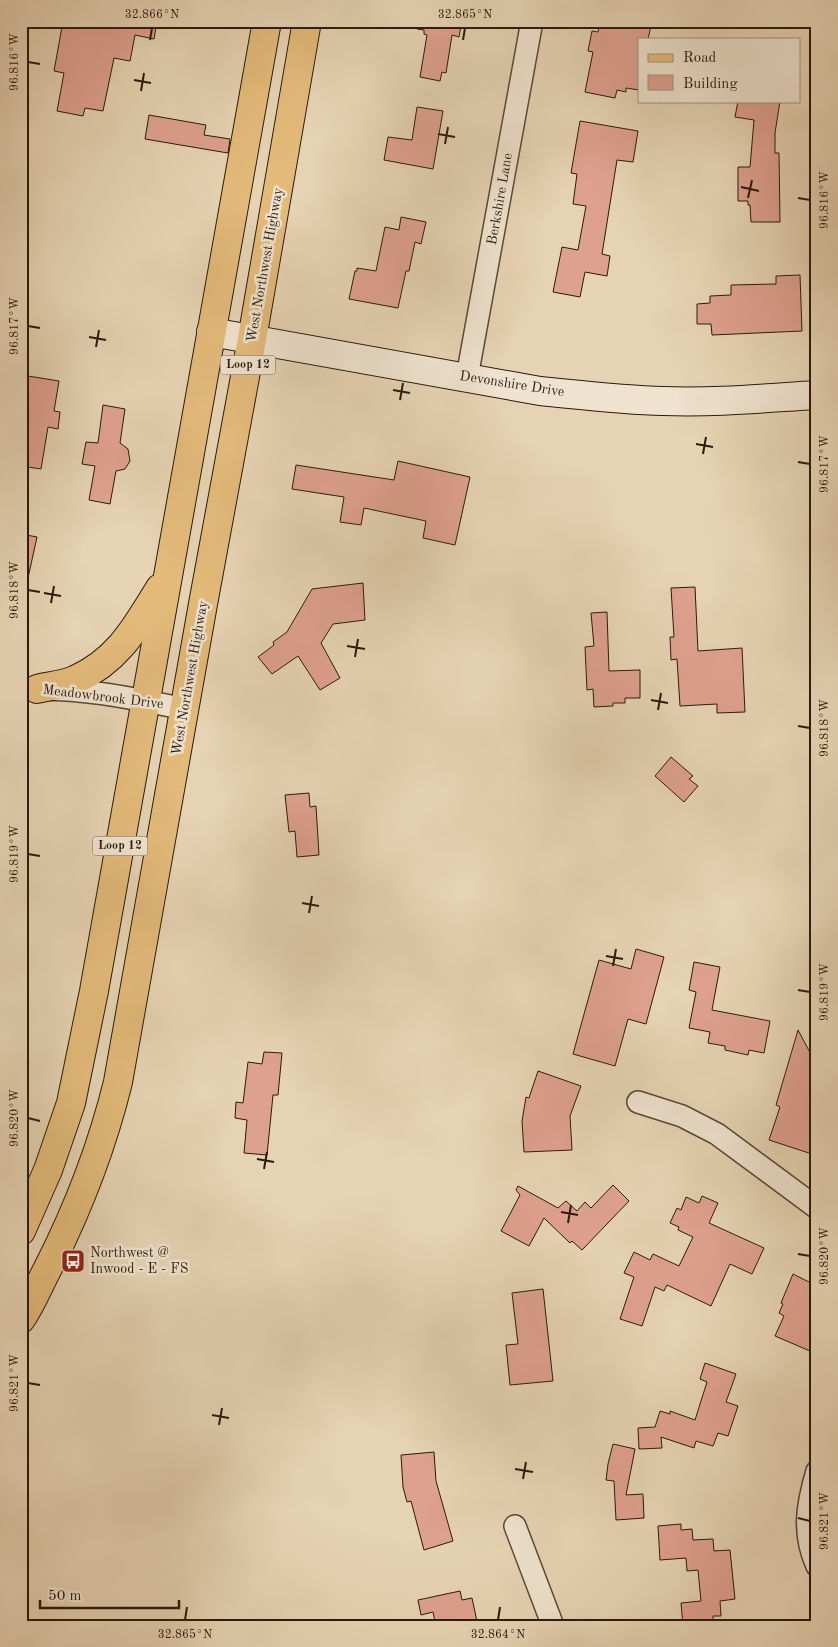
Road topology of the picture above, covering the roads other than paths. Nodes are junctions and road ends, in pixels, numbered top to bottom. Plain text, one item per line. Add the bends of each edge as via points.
1 (267, 21) edge
2 (307, 21) edge
3 (532, 21) edge
4 (211, 332) junction
5 (252, 339) junction
6 (467, 377) junction
7 (817, 395) edge
8 (167, 576) junction
9 (29, 689) edge
10 (145, 701) junction
11 (185, 709) junction
12 (78, 1071) junction
13 (118, 1082) junction
14 (638, 1102) dead end
15 (817, 1208) edge
16 (21, 1231) edge
17 (21, 1319) edge
18 (817, 1471) edge
19 (515, 1526) dead end
20 (817, 1566) edge
21 (553, 1626) edge

1 - 4 main road, Loop 12
2 - 5 main road, West Northwest Highway / Loop 12
3 - 6 street, Berkshire Lane
4 - 5 street, Devonshire Drive
4 - 8 main road, Loop 12
5 - 6 street, Devonshire Drive
5 - 11 main road, West Northwest Highway / Loop 12
6 - 7 street, Devonshire Drive via 540,391 662,401
8 - 9 main road via 131,635 116,653 74,681
8 - 10 main road, Loop 12
9 - 10 street, Meadowbrook Drive via 84,692
10 - 11 street, Meadowbrook Drive
10 - 12 main road, Loop 12
11 - 13 main road, West Northwest Highway / Loop 12
12 - 13 main road
12 - 16 main road, Loop 12 via 60,1138
13 - 17 main road, West Northwest Highway / Loop 12 via 85,1185 62,1240
14 - 15 street via 682,1116 717,1134
18 - 20 street via 810,1496 807,1534 810,1552
19 - 21 street

